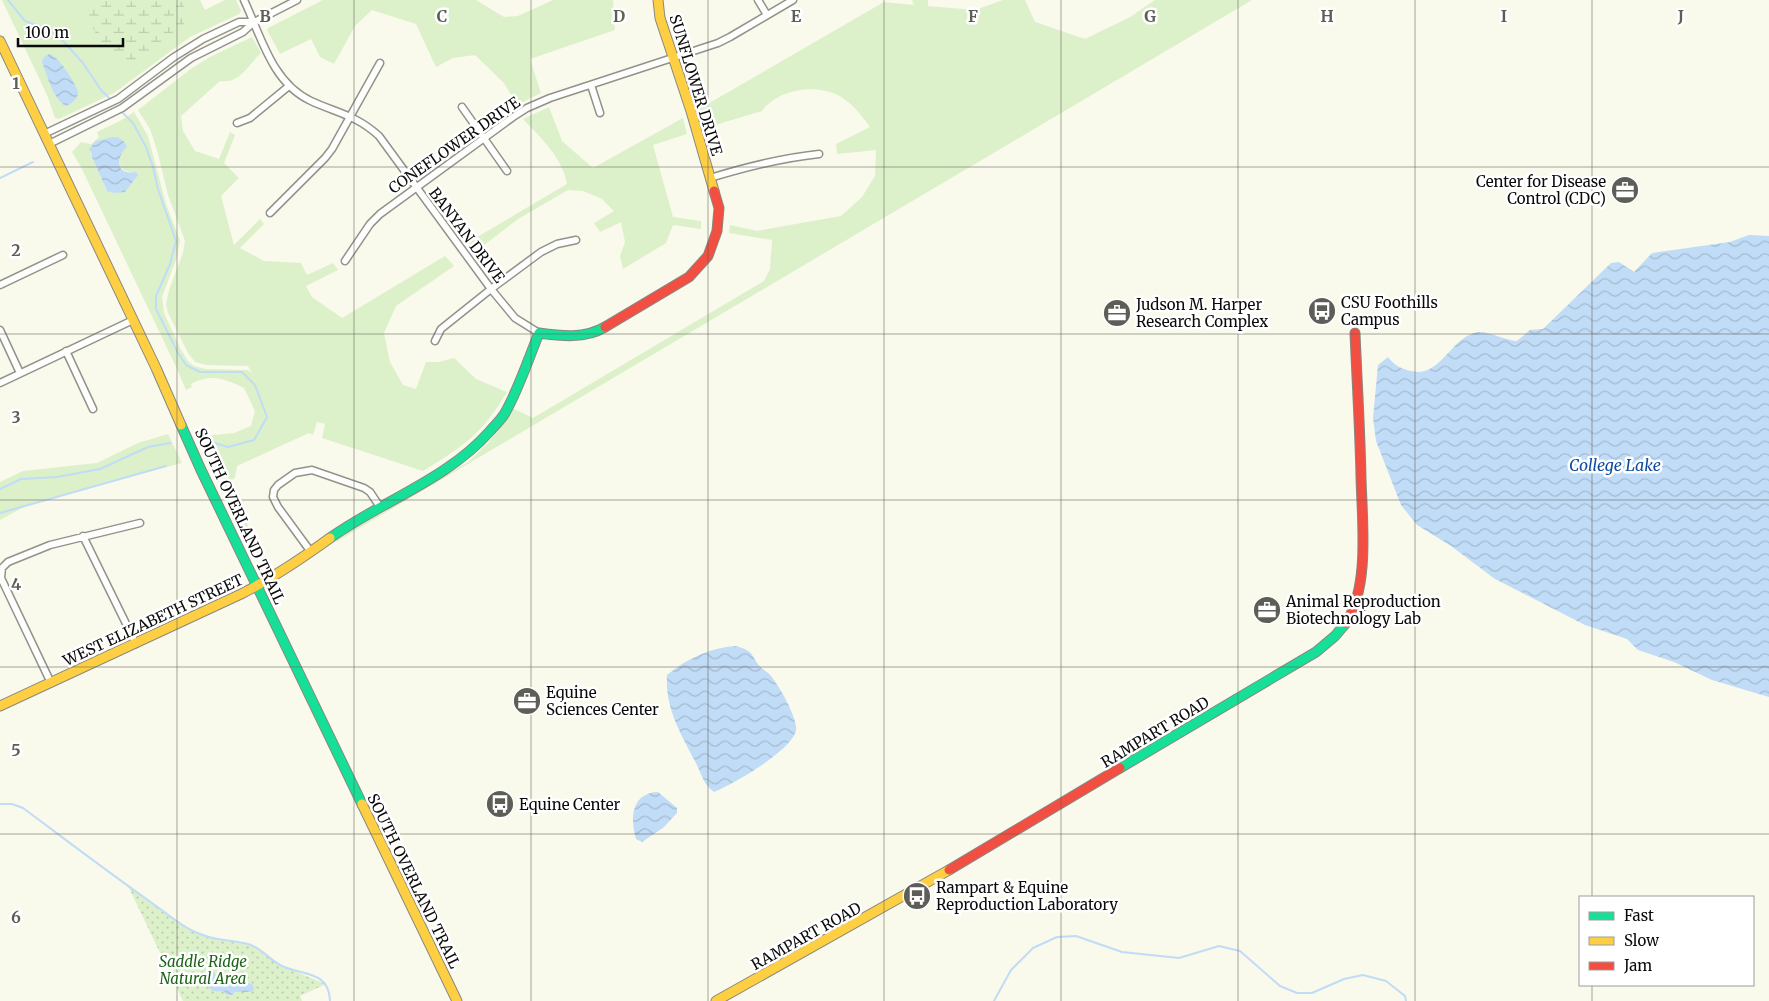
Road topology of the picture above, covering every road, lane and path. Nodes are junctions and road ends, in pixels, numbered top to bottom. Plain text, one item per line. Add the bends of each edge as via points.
1 (244, 0) edge
2 (297, 0) edge
3 (658, 0) edge
4 (758, 0) edge
5 (793, 0) edge
6 (767, 15) junction
7 (254, 22) junction
8 (1, 44) edge
9 (673, 58) junction
10 (380, 63) dead end
11 (591, 85) junction
12 (289, 86) junction
13 (125, 93) junction
14 (131, 103) junction
15 (462, 107) dead end
16 (600, 113) dead end
17 (351, 116) junction
18 (237, 123) dead end
19 (44, 134) junction
20 (483, 138) junction
21 (49, 144) junction
22 (818, 154) dead end
23 (507, 171) dead end
24 (710, 178) junction
25 (416, 188) junction
26 (270, 213) dead end
27 (576, 240) dead end
28 (63, 255) dead end
29 (345, 261) dead end
30 (0, 286) edge
31 (491, 289) junction
32 (133, 320) junction
33 (0, 330) edge
34 (539, 333) junction
35 (1356, 333) dead end
36 (435, 341) dead end
37 (66, 352) junction
38 (20, 373) junction
39 (0, 383) edge
40 (93, 409) dead end
41 (380, 507) junction
42 (140, 523) dead end
43 (83, 536) junction
44 (311, 552) junction
45 (257, 586) junction
46 (136, 644) junction
47 (51, 683) junction
48 (0, 706) edge
49 (457, 1001) edge
50 (716, 1001) edge

1 - 7 street, BANYAN DRIVE
2 - 7 street
3 - 9 street, SUNFLOWER DRIVE via 660,18
4 - 6 street
5 - 6 street, CONEFLOWER DRIVE
6 - 9 street, CONEFLOWER DRIVE via 730,37
7 - 12 street, BANYAN DRIVE via 274,65
7 - 13 street via 239,22 203,38
7 - 14 street via 243,32 190,58
8 - 19 street, SOUTH OVERLAND TRAIL
9 - 11 street, CONEFLOWER DRIVE
9 - 24 street, SUNFLOWER DRIVE
10 - 17 street
11 - 16 street
11 - 20 street, CONEFLOWER DRIVE via 527,108
12 - 17 street, BANYAN DRIVE via 311,101
12 - 18 street via 250,118
13 - 14 street
13 - 19 street
14 - 21 street
15 - 20 street
17 - 25 street, BANYAN DRIVE via 379,136
17 - 26 street via 325,158
19 - 21 street, SOUTH OVERLAND TRAIL
20 - 23 street
20 - 25 street, CONEFLOWER DRIVE
21 - 32 street, SOUTH OVERLAND TRAIL
22 - 24 street via 784,158
24 - 34 street via 718,208 717,231 708,256 689,277 599,330 583,336 565,338
25 - 29 street, CONEFLOWER DRIVE via 370,224
25 - 31 street, BANYAN DRIVE
27 - 31 street via 541,252
28 - 30 street
31 - 34 street, BANYAN DRIVE via 515,318
31 - 36 street via 441,329
32 - 37 street
32 - 45 street, SOUTH OVERLAND TRAIL
33 - 38 street
34 - 41 street, WEST ELIZABETH STREET via 516,393 491,432 456,462
35 - 50 street, RAMPART ROAD via 1362,568 1356,604 1332,640 896,901
37 - 38 street
37 - 40 street
38 - 39 street
41 - 44 street, WEST ELIZABETH STREET via 340,530
41 - 44 street via 364,488 312,470 295,473 278,484 273,496 278,507
42 - 43 street
43 - 46 street
43 - 47 street via 8,562 0,574
44 - 45 street, WEST ELIZABETH STREET
45 - 46 street, WEST ELIZABETH STREET
45 - 49 street, SOUTH OVERLAND TRAIL
46 - 47 street, WEST ELIZABETH STREET
47 - 48 street, WEST ELIZABETH STREET

